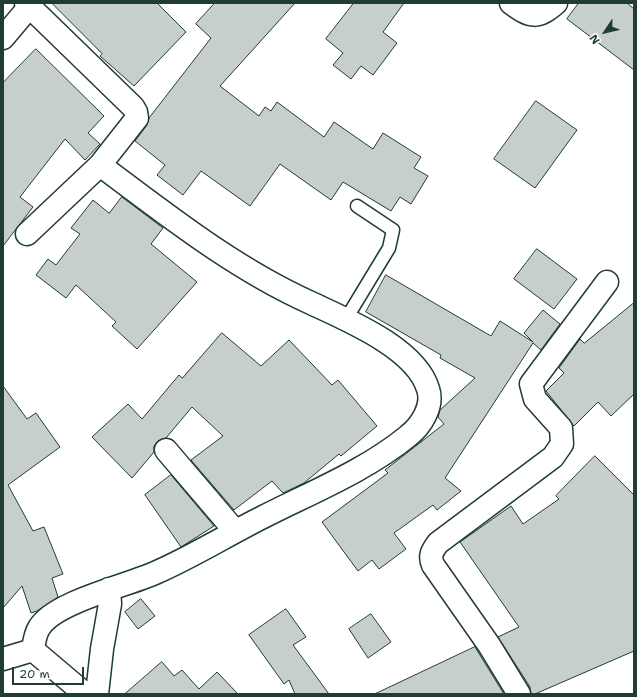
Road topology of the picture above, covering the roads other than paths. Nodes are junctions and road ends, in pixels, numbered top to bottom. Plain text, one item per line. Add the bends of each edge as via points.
1 (511, 3) edge
2 (556, 3) edge
3 (28, 5) edge
4 (3, 38) edge
5 (100, 165) junction
6 (358, 206) dead end
7 (27, 234) dead end
8 (607, 282) dead end
9 (346, 319) junction
10 (166, 450) dead end
11 (235, 531) junction
12 (109, 589) junction
13 (33, 650) junction
14 (3, 659) edge
15 (84, 694) edge
16 (97, 694) edge
17 (519, 694) edge

1 - 2 street via 534,15 543,14
3 - 4 street
3 - 5 street via 136,112 135,122
5 - 7 street
5 - 9 street via 158,209 285,292
6 - 9 lane via 393,230 389,248
8 - 17 street via 531,384 535,399 561,428 562,444 553,457 438,543 430,559
9 - 11 street via 391,344 413,365 429,390 426,413 409,436 360,468
10 - 11 street
11 - 12 street via 155,573
12 - 13 street via 52,614 38,629
12 - 16 street via 110,604
13 - 14 street
13 - 15 street

